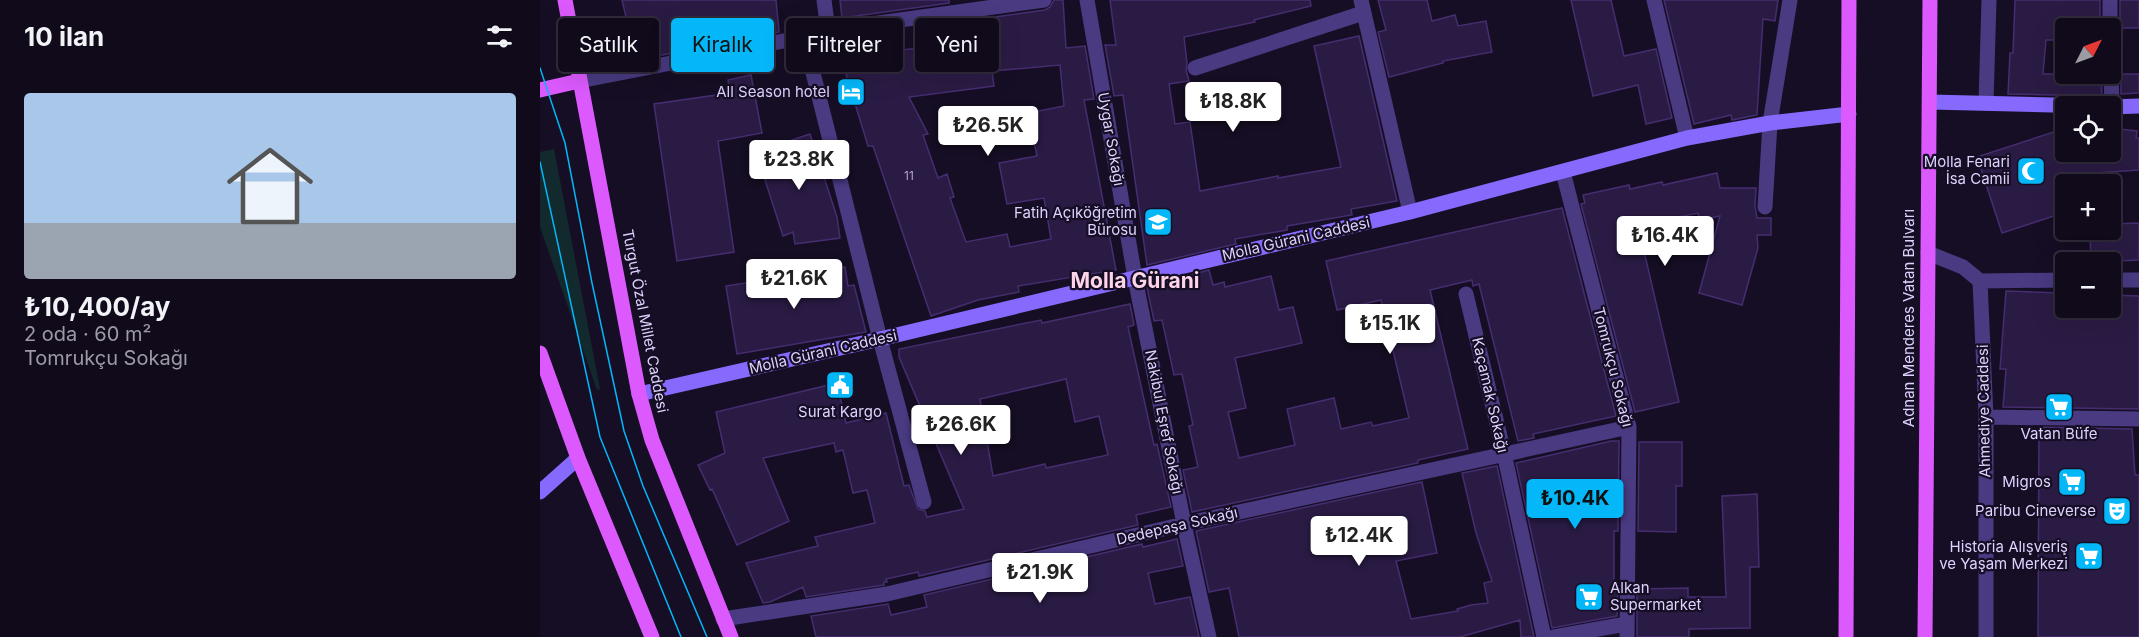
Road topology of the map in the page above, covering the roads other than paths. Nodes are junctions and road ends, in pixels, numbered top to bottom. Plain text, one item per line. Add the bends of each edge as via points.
1 (566, 0) edge
2 (824, 0) edge
3 (1044, 0) edge
4 (1087, 0) edge
5 (1654, 0) edge
6 (1790, 0) edge
7 (1849, 0) edge
8 (1930, 0) edge
9 (1989, 0) edge
10 (2109, 0) edge
11 (1362, 6) edge
12 (826, 18) edge
13 (2110, 18) edge
14 (903, 20) edge
15 (786, 41) edge
16 (1195, 68) dead end
17 (813, 72) edge
18 (579, 81) junction
19 (540, 90) edge
20 (1930, 102) junction
21 (1986, 103) junction
22 (2055, 105) edge
23 (2139, 106) edge
24 (2121, 107) edge
25 (1848, 114) junction
26 (1770, 123) junction
27 (1687, 138) junction
28 (1563, 172) junction
29 (1765, 207) dead end
30 (1410, 212) junction
31 (1928, 253) junction
32 (1135, 278) junction
33 (2055, 280) edge
34 (2121, 280) edge
35 (2139, 280) edge
36 (1980, 281) junction
37 (1466, 294) dead end
38 (880, 339) junction
39 (540, 353) edge
40 (639, 394) junction
41 (1986, 417) junction
42 (2139, 419) edge
43 (1629, 427) junction
44 (1504, 453) junction
45 (578, 458) junction
46 (540, 492) edge
47 (924, 502) dead end
48 (1184, 524) junction
49 (723, 619) junction
50 (1626, 630) edge
51 (652, 637) edge
52 (731, 637) edge
53 (1209, 637) edge
54 (1544, 637) edge
55 (1554, 637) edge
56 (1846, 637) edge
57 (1925, 637) edge
58 (1986, 637) edge

1 - 18 main road, Turgut Özal Millet Caddesi
2 - 12 street
3 - 14 street
4 - 32 street, Uygar Sokağı
5 - 27 street
6 - 26 street
7 - 25 main road
8 - 20 main road, Adnan Menderes Vatan Bulvarı
9 - 21 street
10 - 13 street
11 - 16 street
11 - 30 street
15 - 18 street
17 - 38 street
18 - 19 main road
18 - 40 main road, Turgut Özal Millet Caddesi
20 - 21 street
20 - 31 main road, Adnan Menderes Vatan Bulvarı
21 - 22 street
23 - 24 street
25 - 26 street, Molla Gürani Caddesi
25 - 56 main road
26 - 27 street, Molla Gürani Caddesi
26 - 29 street
27 - 28 street, Molla Gürani Caddesi
28 - 30 street, Molla Gürani Caddesi
28 - 43 street, Tomrukçu Sokağı
30 - 32 street, Molla Gürani Caddesi
31 - 36 street via 1963,267
31 - 57 main road, Adnan Menderes Vatan Bulvarı
32 - 38 street, Molla Gürani Caddesi
32 - 48 street, Nakibul Eşref Sokağı
33 - 36 street
34 - 35 street
36 - 41 street, Ahmediye Caddesi
37 - 44 street, Kaçamak Sokağı
38 - 40 street, Molla Gürani Caddesi
38 - 47 street
39 - 45 main road
40 - 49 main road, Turgut Özal Millet Caddesi via 652,440
41 - 42 street
41 - 58 street, Ahmediye Caddesi
43 - 44 street, Dedepaşa Sokağı
43 - 50 street, Tomrukçu Sokağı
44 - 48 street, Dedepaşa Sokağı
44 - 54 street, Kaçamak Sokağı
45 - 46 street
45 - 51 main road
48 - 49 street, Dedepaşa Sokağı via 887,594
48 - 53 street, Nakibul Eşref Sokağı
49 - 52 main road, Turgut Özal Millet Caddesi
50 - 55 street

